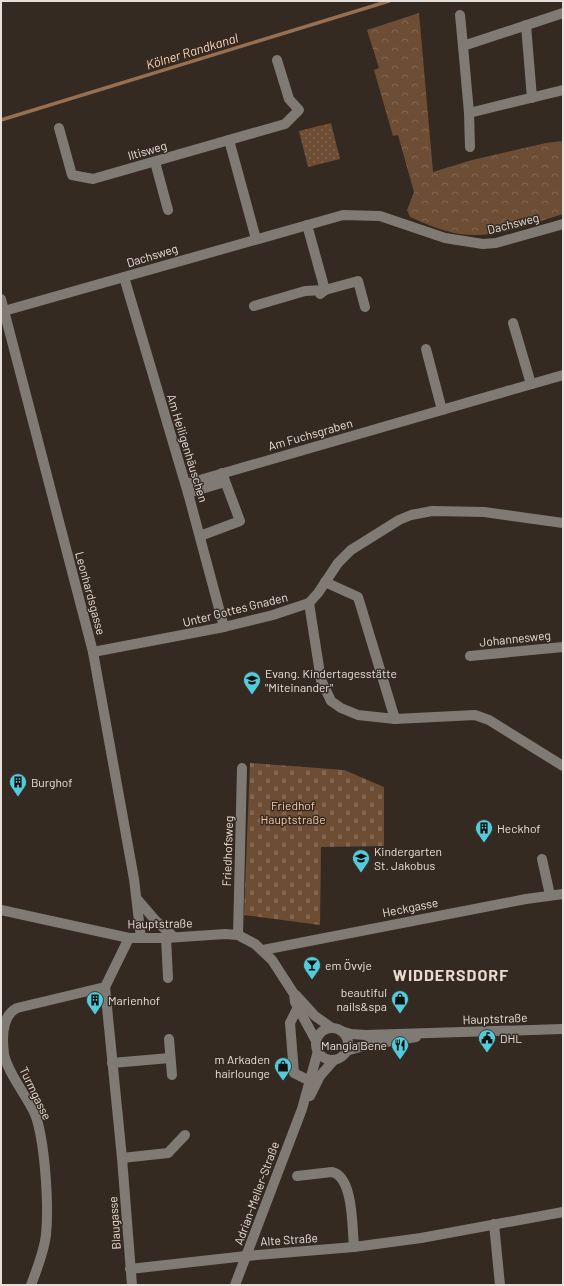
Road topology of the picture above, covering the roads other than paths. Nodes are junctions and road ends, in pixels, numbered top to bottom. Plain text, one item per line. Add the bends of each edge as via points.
1 (563, 13) edge
2 (460, 15) dead end
3 (526, 25) junction
4 (463, 46) junction
5 (277, 60) dead end
6 (563, 90) edge
7 (532, 98) junction
8 (469, 113) junction
9 (59, 128) dead end
10 (229, 140) junction
11 (470, 147) dead end
12 (155, 162) junction
13 (168, 210) dead end
14 (563, 224) edge
15 (307, 225) junction
16 (256, 239) junction
17 (124, 277) junction
18 (325, 290) junction
19 (317, 298) dead end
20 (1, 299) edge
21 (254, 306) dead end
22 (365, 308) dead end
23 (4, 311) junction
24 (513, 323) dead end
25 (426, 349) dead end
26 (563, 375) edge
27 (531, 384) junction
28 (442, 410) junction
29 (224, 477) junction
30 (187, 488) junction
31 (563, 523) edge
32 (200, 536) junction
33 (326, 582) junction
34 (309, 603) junction
35 (224, 627) junction
36 (563, 647) edge
37 (93, 652) junction
38 (470, 656) dead end
39 (395, 719) junction
40 (563, 766) edge
41 (242, 768) dead end
42 (542, 859) dead end
43 (563, 894) edge
44 (550, 895) junction
45 (137, 899) junction
46 (1, 910) edge
47 (238, 935) junction
48 (170, 937) junction
49 (129, 938) junction
50 (141, 938) junction
51 (263, 950) junction
52 (168, 978) dead end
53 (105, 987) junction
54 (294, 994) junction
55 (298, 1007) junction
56 (563, 1028) edge
57 (336, 1029) junction
58 (428, 1034) junction
59 (169, 1039) dead end
60 (317, 1046) junction
61 (346, 1051) junction
62 (170, 1058) junction
63 (334, 1060) junction
64 (112, 1063) junction
65 (172, 1075) dead end
66 (310, 1081) junction
67 (302, 1109) junction
68 (185, 1135) dead end
69 (122, 1158) junction
70 (297, 1176) dead end
71 (563, 1212) edge
72 (494, 1224) junction
73 (354, 1247) junction
74 (246, 1256) junction
75 (130, 1269) junction
76 (32, 1285) edge
77 (132, 1285) edge
78 (235, 1285) edge
79 (500, 1285) edge

1 - 3 street
2 - 4 street
3 - 4 street
3 - 7 street
4 - 8 street
5 - 10 street, Iltisweg via 289,99 299,110 285,124
6 - 7 street
7 - 8 street
8 - 11 street
9 - 12 street, Iltisweg via 72,174 93,179
10 - 12 street, Iltisweg
10 - 16 street
12 - 13 street
14 - 15 street, Dachsweg via 496,244 445,238 401,222 368,214 343,215
15 - 16 street, Dachsweg
15 - 18 street
16 - 17 street, Dachsweg
17 - 23 street, Dachsweg
17 - 30 street, Am Heiligenhäuschen
18 - 19 street
18 - 21 street via 306,291
18 - 22 street via 358,281
20 - 23 street, Leonhardsgasse
23 - 37 street, Leonhardsgasse
24 - 27 street
25 - 28 street
26 - 27 street, Am Fuchsgraben
27 - 28 street, Am Fuchsgraben
28 - 29 street, Am Fuchsgraben
29 - 30 street, Am Fuchsgraben
29 - 32 street via 240,522
30 - 32 street, Am Heiligenhäuschen
31 - 33 street via 484,512 432,511 411,515 351,550
32 - 35 street, Am Heiligenhäuschen
33 - 34 street
33 - 39 street via 358,597
34 - 35 street, Unter Gottes Gnaden
34 - 39 street via 321,680 332,701 354,714
35 - 37 street, Unter Gottes Gnaden
36 - 38 street, Johannesweg
37 - 45 street, Leonhardsgasse
39 - 40 street via 475,715 489,720
41 - 47 street, Friedhofsweg
42 - 44 street
43 - 44 street, Heckgasse
44 - 51 street, Heckgasse
45 - 48 street
45 - 50 street, Leonhardsgasse
46 - 49 street, Hauptstraße
47 - 48 street, Hauptstraße
47 - 51 street, Hauptstraße
48 - 50 street, Hauptstraße
48 - 52 street
49 - 50 street, Hauptstraße
49 - 53 street
51 - 54 street, Hauptstraße
53 - 64 street, Blaugasse
53 - 76 street, Turmgasse via 17,1008 10,1012 4,1026 4,1055 28,1095 39,1128 47,1207 46,1236
54 - 55 street, Hauptstraße
54 - 57 street, Hauptstraße via 315,1016
55 - 60 street, Hauptstraße
55 - 66 street via 290,1023 294,1073
56 - 58 street, Hauptstraße
57 - 58 street, Hauptstraße via 366,1035 412,1032
57 - 60 street via 321,1032
57 - 61 street via 347,1038
58 - 61 street, Hauptstraße via 354,1047
59 - 62 street
60 - 63 street via 325,1058
60 - 66 street, Adrian-Meller-Straße
61 - 63 street
62 - 64 street
62 - 65 street
63 - 67 street, Adrian-Meller-Straße via 320,1076
64 - 69 street, Blaugasse
66 - 67 street, Adrian-Meller-Straße
67 - 74 street, Adrian-Meller-Straße
68 - 69 street via 168,1153
69 - 75 street, Blaugasse
70 - 73 street via 332,1172 343,1179 348,1190
71 - 72 street, Alte Straße
72 - 73 street, Alte Straße
72 - 79 street
73 - 74 street, Alte Straße
74 - 75 street, Alte Straße
74 - 78 street, Adrian-Meller-Straße
75 - 77 street, Blaugasse

